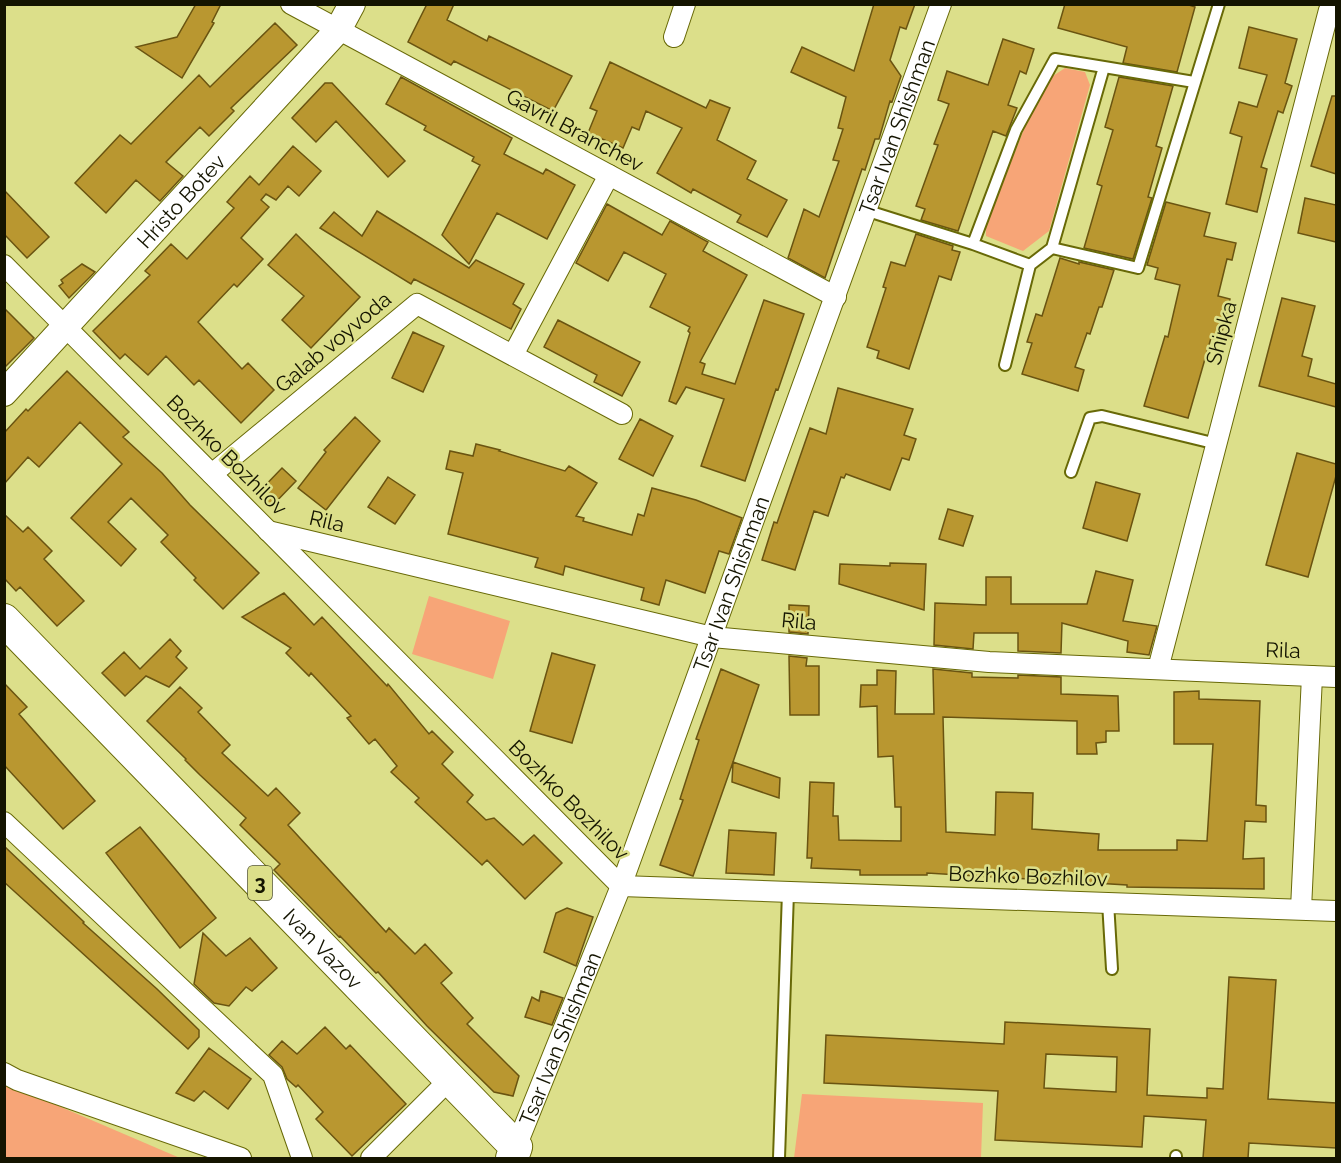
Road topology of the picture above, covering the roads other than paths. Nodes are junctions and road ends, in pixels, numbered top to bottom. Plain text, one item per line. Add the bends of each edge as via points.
1 (291, 4) edge
2 (352, 4) edge
3 (684, 4) edge
4 (941, 4) edge
5 (1219, 4) edge
6 (1326, 9) edge
7 (338, 30) junction
8 (675, 38) dead end
9 (1104, 67) junction
10 (1194, 82) junction
11 (609, 175) junction
12 (868, 210) junction
13 (973, 244) junction
14 (1052, 248) junction
15 (4, 265) edge
16 (1030, 265) junction
17 (836, 297) junction
18 (66, 328) junction
19 (513, 355) junction
20 (1005, 365) dead end
21 (4, 393) edge
22 (622, 414) dead end
23 (1217, 444) junction
24 (1071, 472) dead end
25 (212, 474) junction
26 (268, 531) junction
27 (4, 620) edge
28 (712, 637) junction
29 (1158, 669) junction
30 (1312, 676) junction
31 (1336, 677) edge
32 (4, 822) edge
33 (621, 886) junction
34 (788, 892) junction
35 (1108, 902) junction
36 (1301, 909) junction
37 (1336, 911) edge
38 (1112, 969) dead end
39 (4, 1073) edge
40 (450, 1079) junction
41 (514, 1153) edge
42 (241, 1158) edge
43 (283, 1158) edge
44 (302, 1158) edge
45 (307, 1158) edge
46 (371, 1158) edge
47 (779, 1158) edge

1 - 7 street, Gavril Branchev
2 - 7 street, Hristo Botev
3 - 8 street
4 - 12 street, Tsar Ivan Shishman
5 - 10 lane
6 - 23 street, Shipka
7 - 11 street, Gavril Branchev
7 - 18 street, Hristo Botev
9 - 10 lane
9 - 13 lane via 1055,59 1016,130
9 - 14 lane
10 - 14 lane via 1138,268
11 - 17 street, Gavril Branchev
11 - 19 street
12 - 13 lane
12 - 17 street, Tsar Ivan Shishman
13 - 16 lane
14 - 16 lane
15 - 18 street, Bozhko Bozhilov
16 - 20 lane
17 - 28 street, Tsar Ivan Shishman
18 - 21 street, Hristo Botev
18 - 25 street, Bozhko Bozhilov
19 - 22 street, Galab voyvoda
19 - 25 street, Galab voyvoda via 417,304
23 - 24 lane via 1101,416 1090,418
23 - 29 street, Shipka
25 - 26 street, Bozhko Bozhilov
26 - 28 street, Rila
26 - 33 street, Bozhko Bozhilov
27 - 40 main road, Ivan Vazov / 3
28 - 29 street, Rila via 989,662
28 - 33 street, Tsar Ivan Shishman
29 - 30 street, Rila
30 - 31 street, Rila
30 - 36 street
32 - 44 street via 273,1075
33 - 34 street, Bozhko Bozhilov
33 - 41 street, Tsar Ivan Shishman
34 - 35 street, Bozhko Bozhilov
34 - 47 lane
35 - 36 street, Bozhko Bozhilov
35 - 38 lane
36 - 37 street, Bozhko Bozhilov
39 - 42 street
40 - 41 main road, Ivan Vazov / 3
40 - 46 street
43 - 44 street
44 - 45 street

